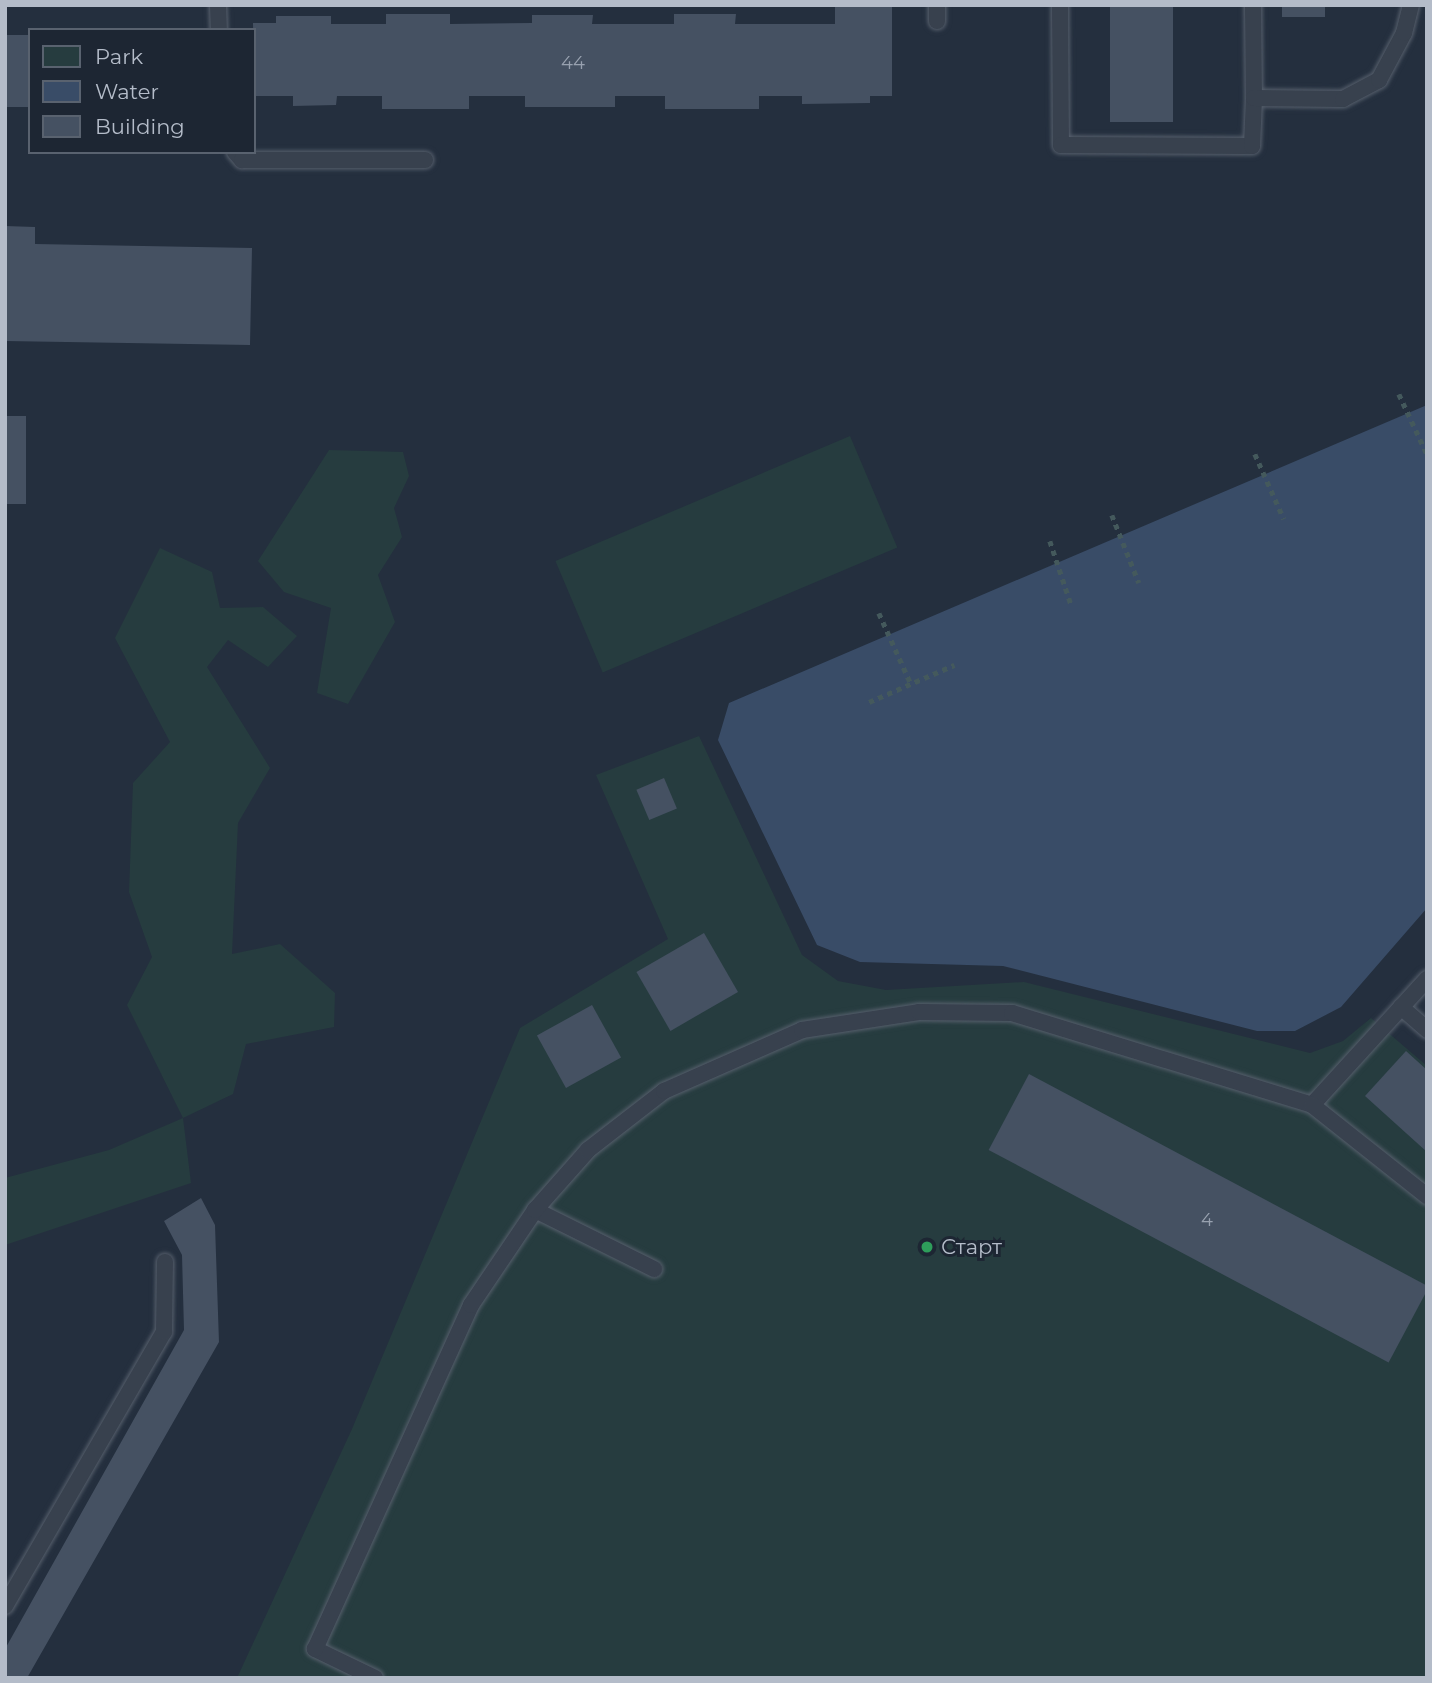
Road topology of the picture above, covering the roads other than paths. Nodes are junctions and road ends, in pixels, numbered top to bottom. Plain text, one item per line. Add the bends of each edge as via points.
1 (218, 5) edge
2 (1060, 5) edge
3 (1253, 5) edge
4 (1411, 5) edge
5 (219, 28) edge
6 (1254, 98) junction
7 (237, 154) edge
8 (425, 160) dead end
9 (1427, 979) edge
10 (1401, 1007) junction
11 (1427, 1030) edge
12 (1312, 1105) junction
13 (1427, 1196) edge
14 (535, 1210) junction
15 (165, 1262) dead end
16 (654, 1269) dead end
17 (5, 1606) edge
18 (375, 1678) edge

1 - 5 lane
2 - 6 lane via 1061,145 1252,146
3 - 6 lane
4 - 6 lane via 1405,33 1379,80 1343,99
7 - 8 lane via 242,160
9 - 10 lane
10 - 11 lane
10 - 12 lane
12 - 13 lane
12 - 14 lane via 1012,1013 919,1012 802,1030 664,1091 588,1150
14 - 16 lane
14 - 18 lane via 471,1305 315,1649
15 - 17 lane via 164,1332

